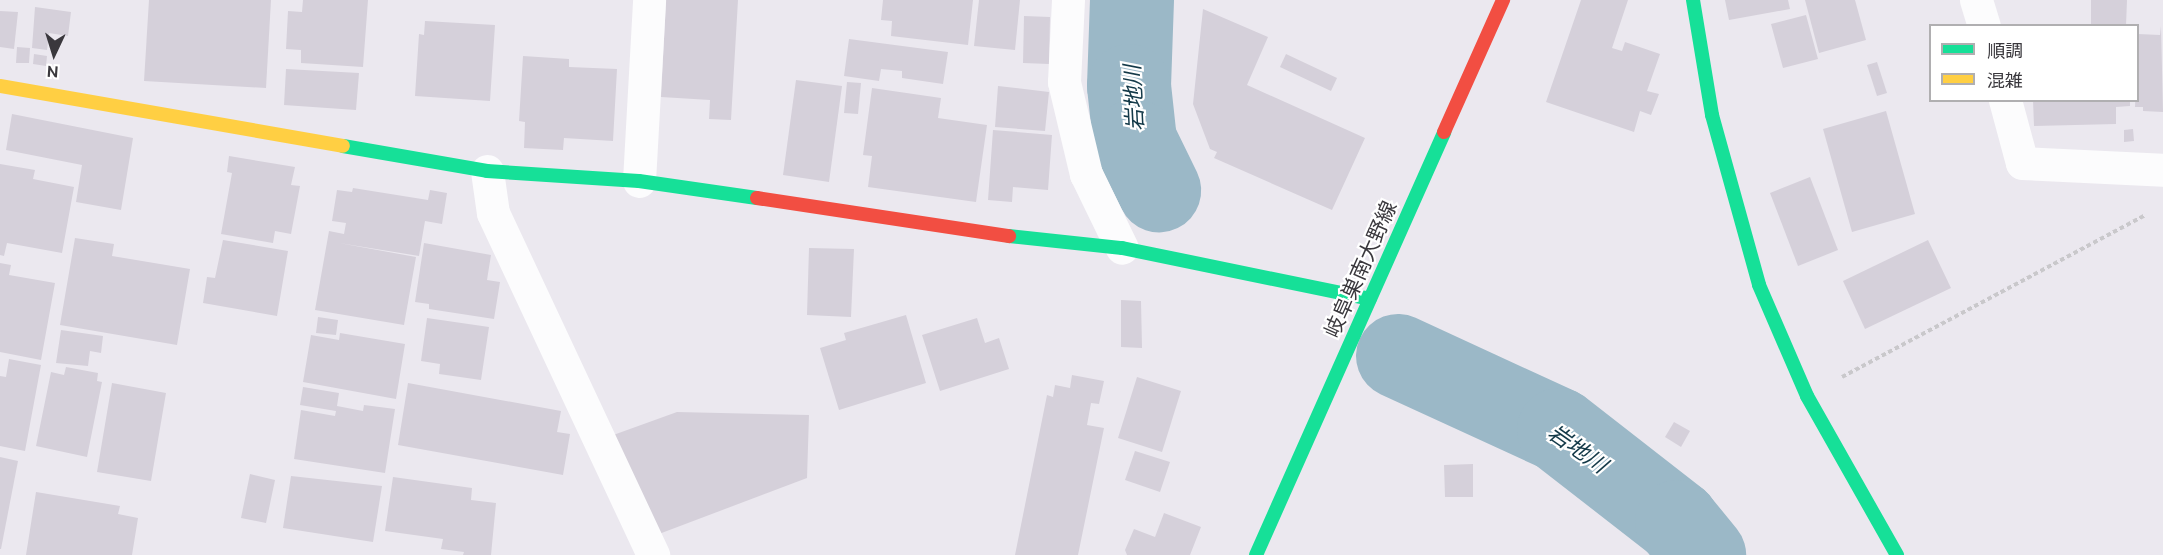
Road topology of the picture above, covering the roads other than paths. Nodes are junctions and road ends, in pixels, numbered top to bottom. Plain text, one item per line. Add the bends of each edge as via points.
1 (649, 0) edge
2 (1068, 0) edge
3 (1503, 0) edge
4 (1694, 0) edge
5 (1976, 0) edge
6 (1983, 24) edge
7 (0, 86) edge
8 (2006, 102) edge
9 (2163, 170) edge
10 (487, 171) junction
11 (639, 181) junction
12 (1122, 248) junction
13 (1370, 299) junction
14 (653, 555) edge
15 (1256, 555) edge
16 (1898, 555) edge

1 - 11 street
2 - 12 street via 1064,82 1086,174
3 - 13 street, 岐阜巣南大野線
4 - 16 street via 1712,115 1759,285 1807,396 1852,481
5 - 6 street
7 - 10 street
8 - 9 street via 2022,163
10 - 11 street
10 - 14 street via 493,213
11 - 12 street via 1022,238
12 - 13 street
13 - 15 street, 岐阜巣南大野線

